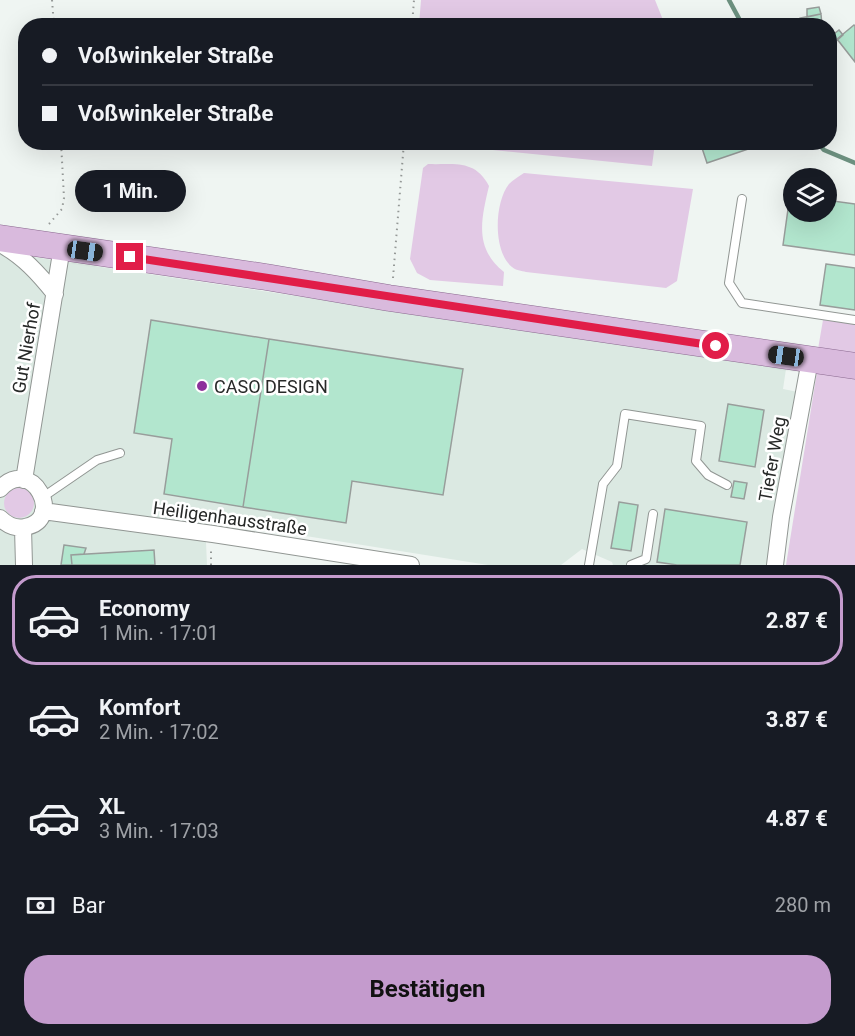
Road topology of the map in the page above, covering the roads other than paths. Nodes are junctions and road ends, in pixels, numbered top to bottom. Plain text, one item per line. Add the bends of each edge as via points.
1 (742, 199) dead end
2 (0, 238) edge
3 (0, 243) edge
4 (50, 245) junction
5 (55, 294) junction
6 (855, 320) edge
7 (810, 360) junction
8 (855, 366) edge
9 (120, 453) dead end
10 (24, 480) junction
11 (727, 485) dead end
12 (0, 489) edge
13 (43, 504) junction
14 (653, 514) dead end
15 (0, 518) edge
16 (22, 528) junction
17 (24, 565) edge
18 (411, 565) edge
19 (589, 565) edge
20 (631, 565) edge
21 (775, 565) edge

1 - 6 lane via 729,283 742,303
2 - 4 main road
3 - 5 street, Gut Nierhof via 27,262
4 - 5 street, Gut Nierhof
4 - 7 main road
5 - 10 street, Gut Nierhof
7 - 8 main road
7 - 21 street, Tiefer Weg
9 - 13 lane via 98,460
10 - 12 street via 10,481
10 - 13 street via 36,486
11 - 19 lane via 708,476 696,461 701,426 625,414 617,466 603,484
13 - 16 street via 35,522
13 - 18 street, Heiligenhausstraße
14 - 20 lane via 646,559
15 - 16 street
16 - 17 street

